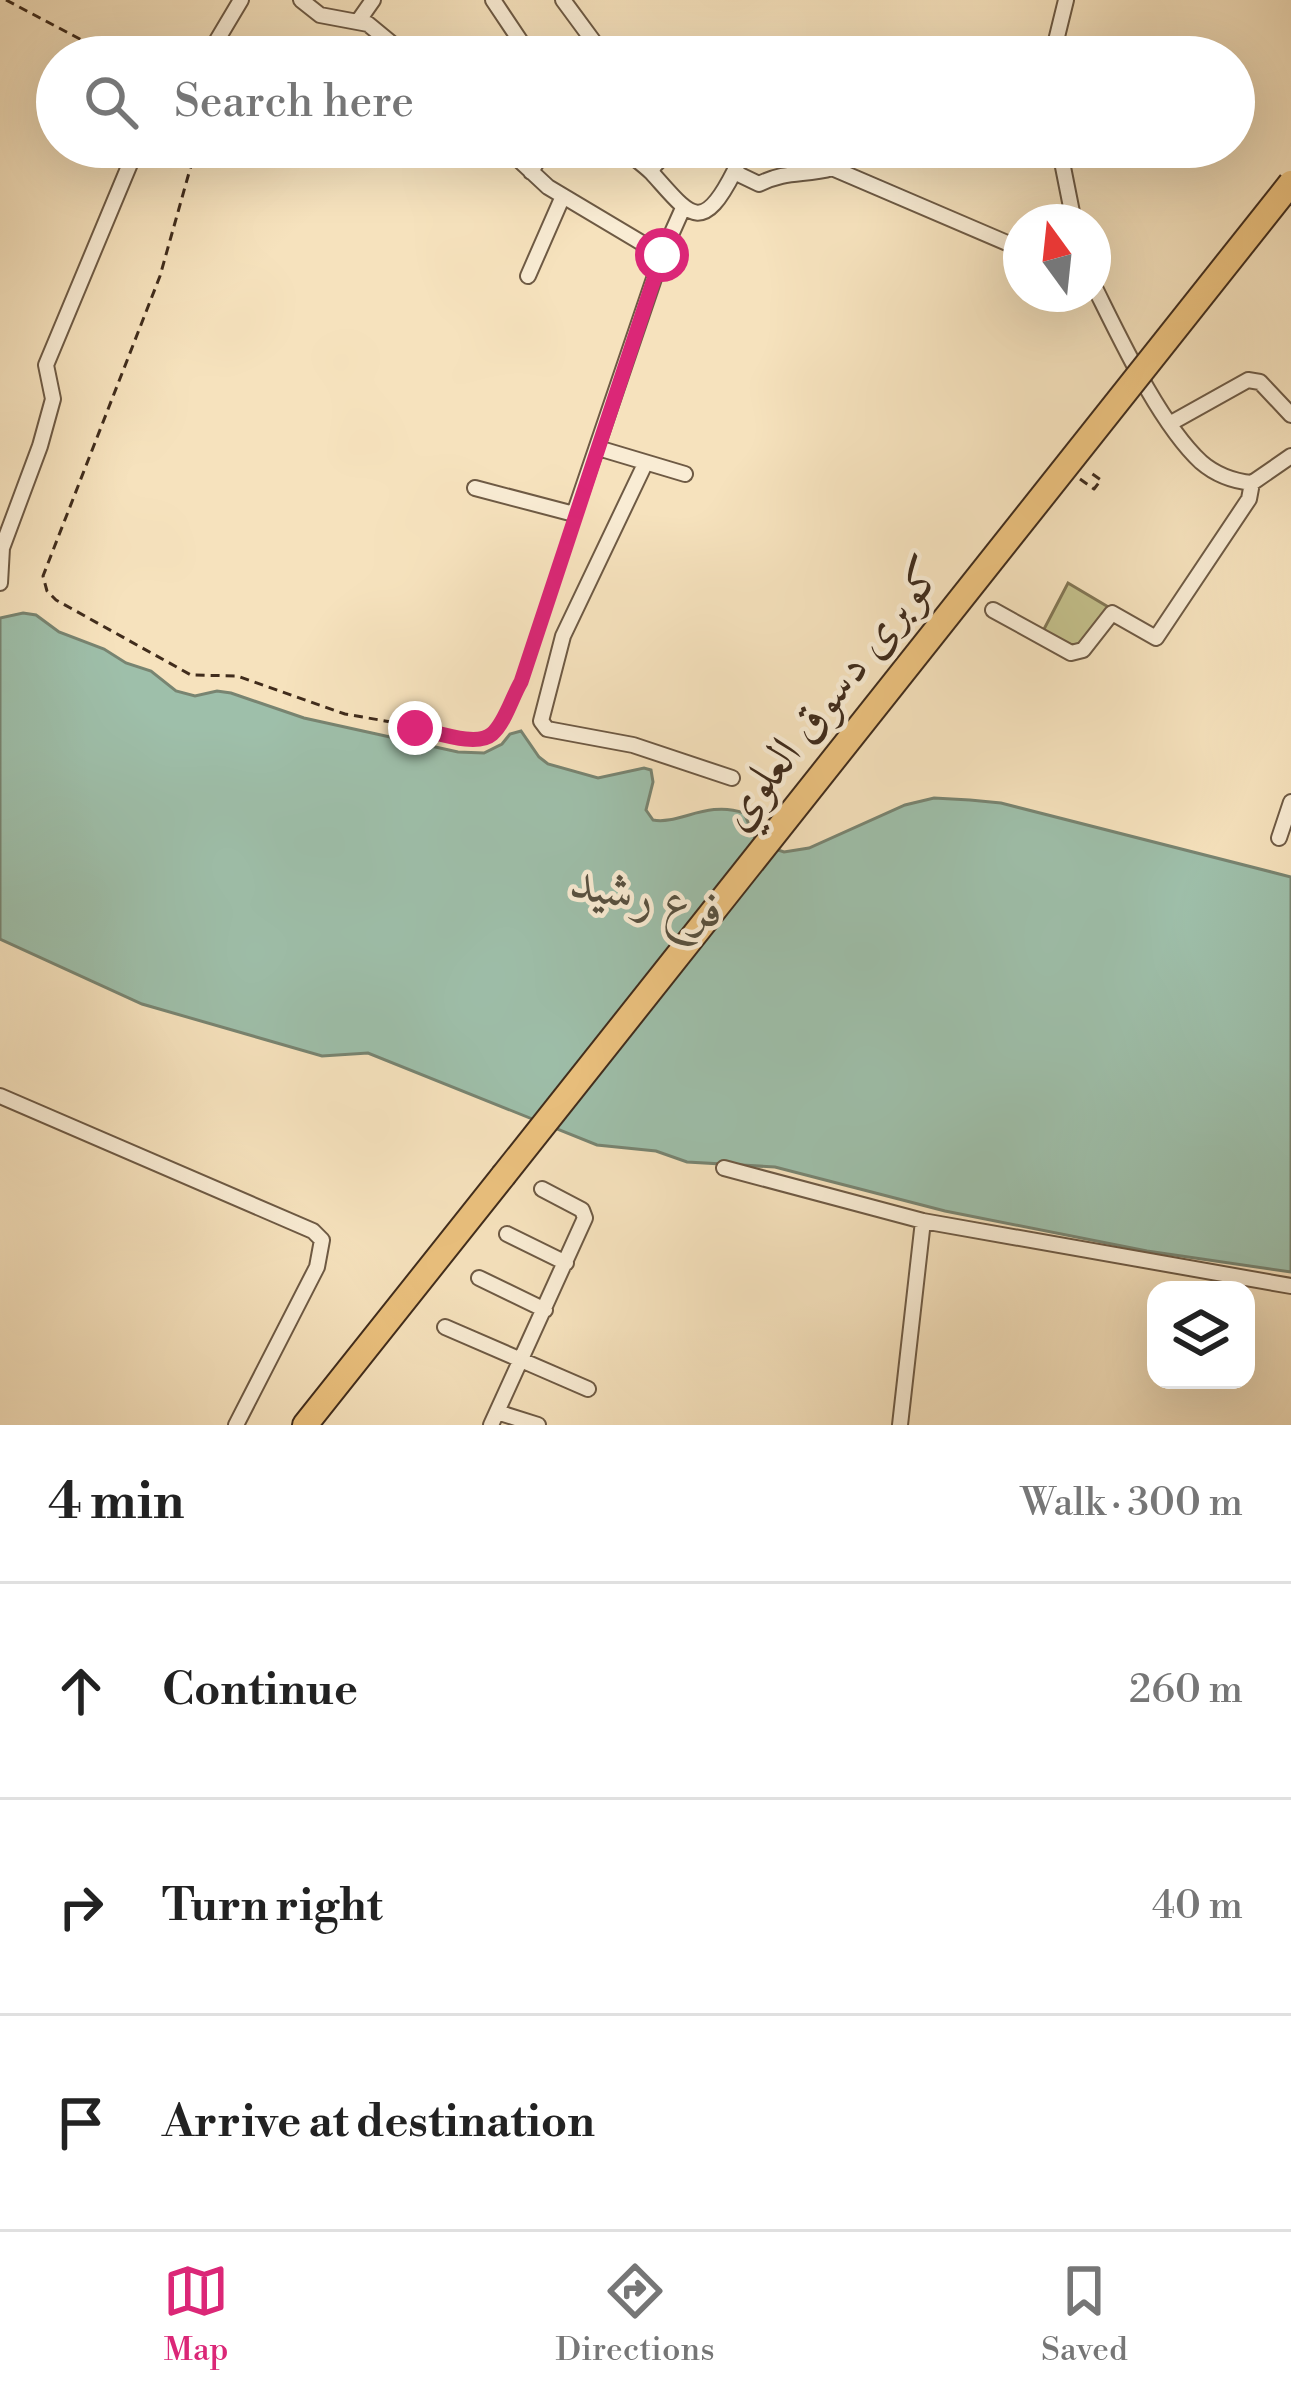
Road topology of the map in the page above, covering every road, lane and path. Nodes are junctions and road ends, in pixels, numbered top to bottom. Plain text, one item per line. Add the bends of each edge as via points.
1 (6, 0) edge
2 (241, 0) edge
3 (301, 0) edge
4 (373, 0) edge
5 (563, 0) edge
6 (1066, 0) edge
7 (495, 1) edge
8 (359, 20) junction
9 (74, 36) edge
10 (220, 36) edge
11 (380, 36) edge
12 (516, 36) edge
13 (590, 36) edge
14 (1057, 36) edge
15 (128, 168) edge
16 (190, 168) edge
17 (527, 168) edge
18 (533, 168) edge
19 (651, 168) edge
20 (736, 168) edge
21 (832, 168) joint
22 (1063, 168) edge
23 (654, 170) joint
24 (531, 172) junction
25 (734, 172) junction
26 (1291, 184) edge
27 (563, 196) junction
28 (1070, 204) edge
29 (683, 208) junction
30 (1291, 209) edge
31 (1003, 241) edge
32 (662, 255) junction
33 (528, 276) dead end
34 (1109, 312) edge
35 (1291, 415) edge
36 (1171, 423) junction
37 (598, 448) junction
38 (1291, 456) edge
39 (645, 464) junction
40 (685, 474) dead end
41 (1252, 483) junction
42 (475, 488) dead end
43 (574, 514) junction
44 (0, 583) edge
45 (993, 610) dead end
46 (732, 778) dead end
47 (1291, 802) edge
48 (1280, 838) dead end
49 (0, 1096) edge
50 (724, 1168) dead end
51 (510, 1180) junction
52 (542, 1189) dead end
53 (922, 1221) junction
54 (508, 1234) dead end
55 (566, 1263) junction
56 (479, 1278) dead end
57 (1291, 1286) edge
58 (545, 1310) junction
59 (446, 1327) dead end
60 (522, 1359) junction
61 (588, 1389) dead end
62 (494, 1419) edge
63 (236, 1425) edge
64 (305, 1425) edge
65 (322, 1425) edge
66 (538, 1425) edge
67 (900, 1425) edge

1 - 9 path
2 - 10 street
3 - 8 street via 320,15
4 - 8 street
5 - 13 street
6 - 14 street
7 - 12 street
8 - 11 street
15 - 44 street via 46,365 53,399 2,548
16 - 43 path via 160,276 51,548 43,576 52,598 191,675 237,676 345,714 484,739 521,682
17 - 24 street
18 - 24 street
19 - 23 street
20 - 25 street
21 - 25 street via 759,184
21 - 31 street
22 - 28 street
23 - 29 street
24 - 27 street
25 - 29 street via 710,209
26 - 51 highway, كوبرى دسوق العلوي, bridge
27 - 32 street
27 - 33 street
29 - 32 street
30 - 51 highway, كوبرى دسوق العلوي via 1090,481
32 - 37 street
34 - 36 street
35 - 36 street via 1251,380
36 - 41 street via 1203,464
37 - 39 street
37 - 43 street
38 - 41 street
39 - 40 street
39 - 46 street via 563,636 541,721
41 - 45 street via 1156,638 1112,613 1083,650 1071,653
42 - 43 street
47 - 48 street
49 - 63 street via 322,1240 317,1267
50 - 53 street
51 - 64 highway, كوبرى دسوق العلوي
51 - 65 highway, كوبرى دسوق العلوي
52 - 55 street via 586,1216
53 - 57 street
53 - 67 street
54 - 55 street
55 - 58 street
56 - 58 street
58 - 60 street
59 - 60 street
60 - 61 street
60 - 62 street
62 - 66 street

